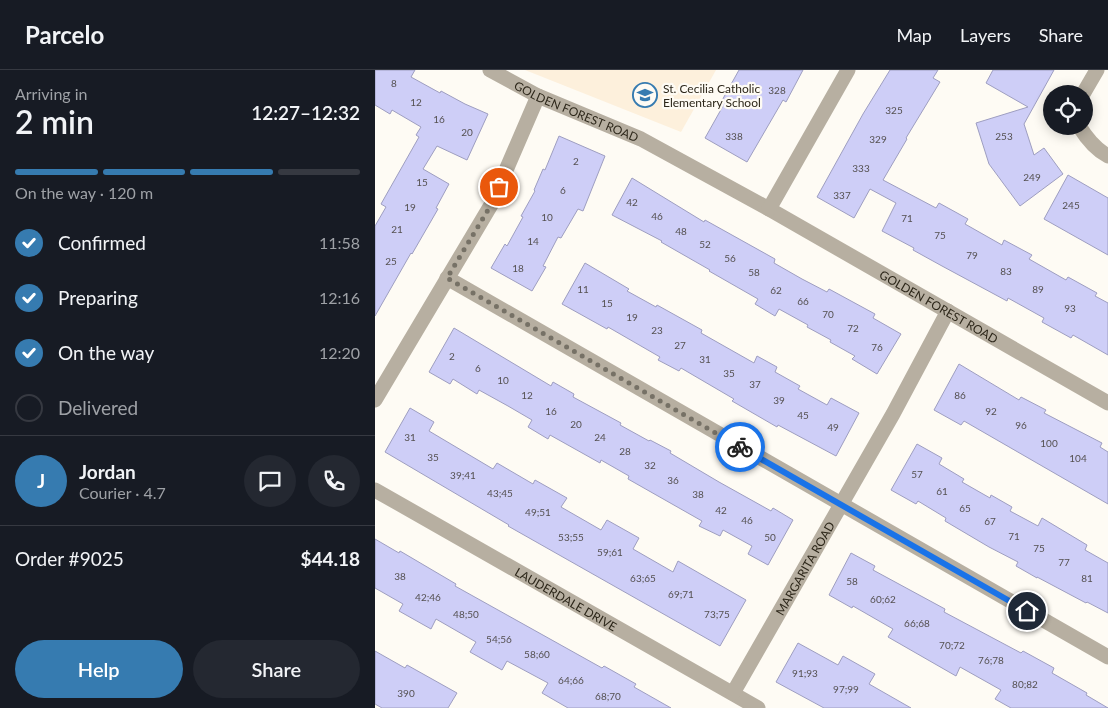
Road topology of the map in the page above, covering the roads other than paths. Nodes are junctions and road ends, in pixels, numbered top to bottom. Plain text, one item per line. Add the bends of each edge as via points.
1 (490, 70) edge
2 (848, 70) edge
3 (1097, 70) edge
4 (1088, 85) edge
5 (538, 96) junction
6 (1085, 135) edge
7 (1108, 156) edge
8 (769, 209) junction
9 (447, 278) junction
10 (948, 311) junction
11 (375, 400) edge
12 (1108, 403) edge
13 (375, 490) edge
14 (840, 504) junction
15 (1108, 657) edge
16 (733, 693) junction
17 (758, 708) edge

1 - 5 street, GOLDEN FOREST ROAD
2 - 8 street
3 - 4 street
5 - 8 street, GOLDEN FOREST ROAD via 641,139
5 - 9 street via 491,205
6 - 7 street via 1099,152
8 - 10 street, GOLDEN FOREST ROAD
9 - 11 street
9 - 14 street
10 - 12 street, GOLDEN FOREST ROAD
10 - 14 street, MARGARITA ROAD
13 - 16 street, LAUDERDALE DRIVE
14 - 15 street
14 - 16 street, MARGARITA ROAD
16 - 17 street, LAUDERDALE DRIVE

